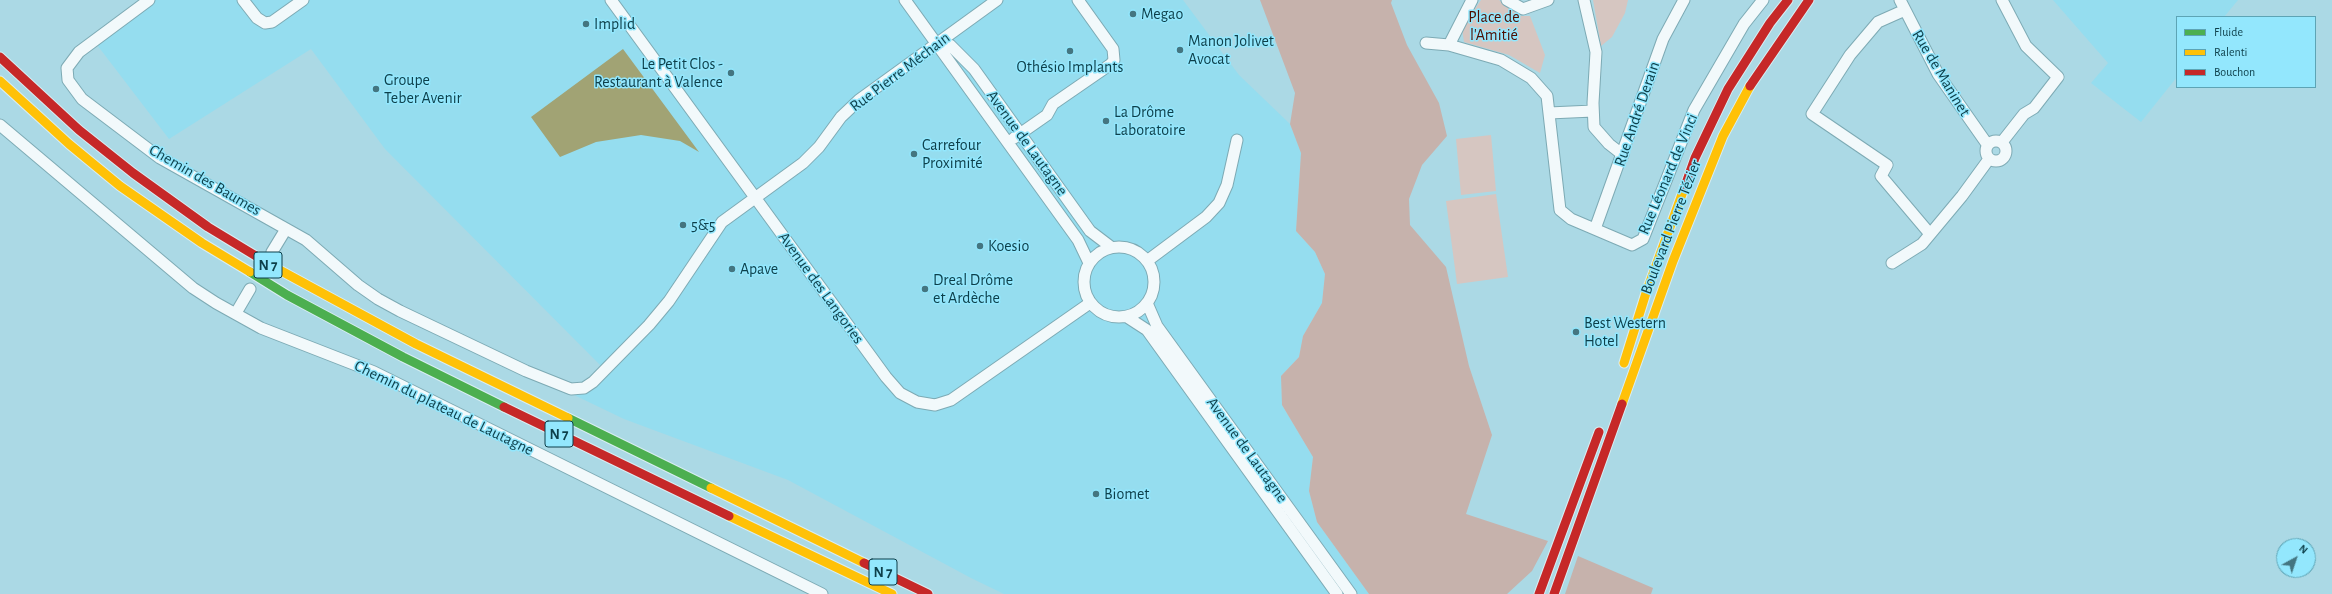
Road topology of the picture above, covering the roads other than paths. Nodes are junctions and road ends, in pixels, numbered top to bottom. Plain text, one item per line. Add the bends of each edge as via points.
1 (149, 0) edge
2 (243, 0) edge
3 (303, 0) edge
4 (611, 0) edge
5 (905, 0) edge
6 (997, 0) edge
7 (1078, 0) edge
8 (1472, 0) edge
9 (1507, 0) edge
10 (1548, 0) edge
11 (1584, 0) edge
12 (1684, 0) edge
13 (1763, 0) edge
14 (1788, 0) edge
15 (1810, 0) edge
16 (2002, 0) edge
17 (1902, 5) edge
18 (938, 43) junction
19 (1426, 43) dead end
20 (1449, 46) junction
21 (0, 57) edge
22 (0, 81) edge
23 (1594, 111) junction
24 (1549, 113) junction
25 (0, 125) edge
26 (1020, 134) junction
27 (1237, 140) dead end
28 (1008, 142) junction
29 (2002, 142) junction
30 (1987, 144) junction
31 (1623, 155) junction
32 (1989, 159) junction
33 (756, 198) junction
34 (286, 228) junction
35 (1595, 229) junction
36 (1930, 234) junction
37 (1111, 248) junction
38 (272, 252) dead end
39 (1147, 261) junction
40 (1089, 263) junction
41 (1892, 263) dead end
42 (250, 289) dead end
43 (1090, 303) junction
44 (1147, 304) junction
45 (236, 313) junction
46 (1127, 317) junction
47 (1620, 374) dead end
48 (1602, 424) dead end
49 (839, 551) junction
50 (938, 591) dead end
51 (822, 594) edge
52 (892, 594) edge
53 (928, 594) edge
54 (1337, 594) edge
55 (1352, 594) edge
56 (1539, 594) edge
57 (1554, 594) edge

1 - 34 street, Chemin des Baumes via 79,52 67,68 68,80 82,99 160,158
2 - 3 street via 257,18 265,23 272,22
4 - 33 street, Avenue des Langories
5 - 18 street
6 - 18 street, Rue Pierre Méchain
7 - 26 street via 1113,49 1114,60 1053,104 1048,114
8 - 20 street
9 - 10 street via 1523,9
11 - 23 street via 1596,52
12 - 31 street, Rue André Derain via 1663,39
13 - 35 street, Rue Léonard de Vinci via 1744,24 1694,110 1642,239 1632,245
14 - 47 main road, Boulevard Pierre Tézier via 1770,23 1728,89 1695,158 1646,293
15 - 57 main road, Boulevard Pierre Tézier via 1758,72 1720,142 1662,289
16 - 29 street via 2026,46 2058,77 2034,108 2024,114
17 - 30 street, Rue de Maninet via 1938,74
17 - 36 street via 1878,22 1850,56 1812,114 1887,166 1881,176
18 - 26 street, Avenue de Lautagne via 950,45 974,69
18 - 28 street, Avenue de Lautagne
18 - 33 street, Rue Pierre Méchain via 859,100 841,117 803,164
19 - 20 street, Rue Léonard de Vinci
20 - 24 street, Rue Léonard de Vinci via 1501,60 1531,78 1548,96
21 - 49 main road, N 7 via 79,130 132,173 202,223 267,264 402,337
22 - 52 main road, N 7 via 120,186 202,243 287,295 403,357 568,439
23 - 24 street
23 - 31 street via 1594,128
24 - 35 street, Rue Léonard de Vinci via 1560,210 1571,220
25 - 45 street via 193,288
26 - 28 street
26 - 37 street, Avenue de Lautagne via 1090,231
27 - 39 street via 1227,185 1219,203 1206,217
28 - 40 street, Avenue de Lautagne via 1078,240
29 - 30 street via 1994,140
29 - 32 street via 2006,149 2004,157 1997,162
30 - 32 street via 1985,152
31 - 35 street, Rue André Derain
32 - 36 street
33 - 34 street via 722,222 669,301 622,353 593,382 584,388 571,389 526,371 400,311 358,285 306,240
33 - 43 street, Avenue des Langories via 886,377 900,393 917,402 935,405 956,397
34 - 38 street
36 - 41 street via 1922,244
37 - 39 street via 1127,248
37 - 40 street via 1098,253
39 - 44 street via 1154,282
40 - 43 street via 1085,271 1084,288
42 - 45 street
43 - 46 street via 1106,315
44 - 46 street
44 - 55 street, Avenue de Lautagne via 1157,326
45 - 51 street, Chemin du plateau de Lautagne via 261,328 381,376
46 - 54 street, Avenue de Lautagne via 1147,330
48 - 56 main road
49 - 50 main road
49 - 53 main road, N 7

